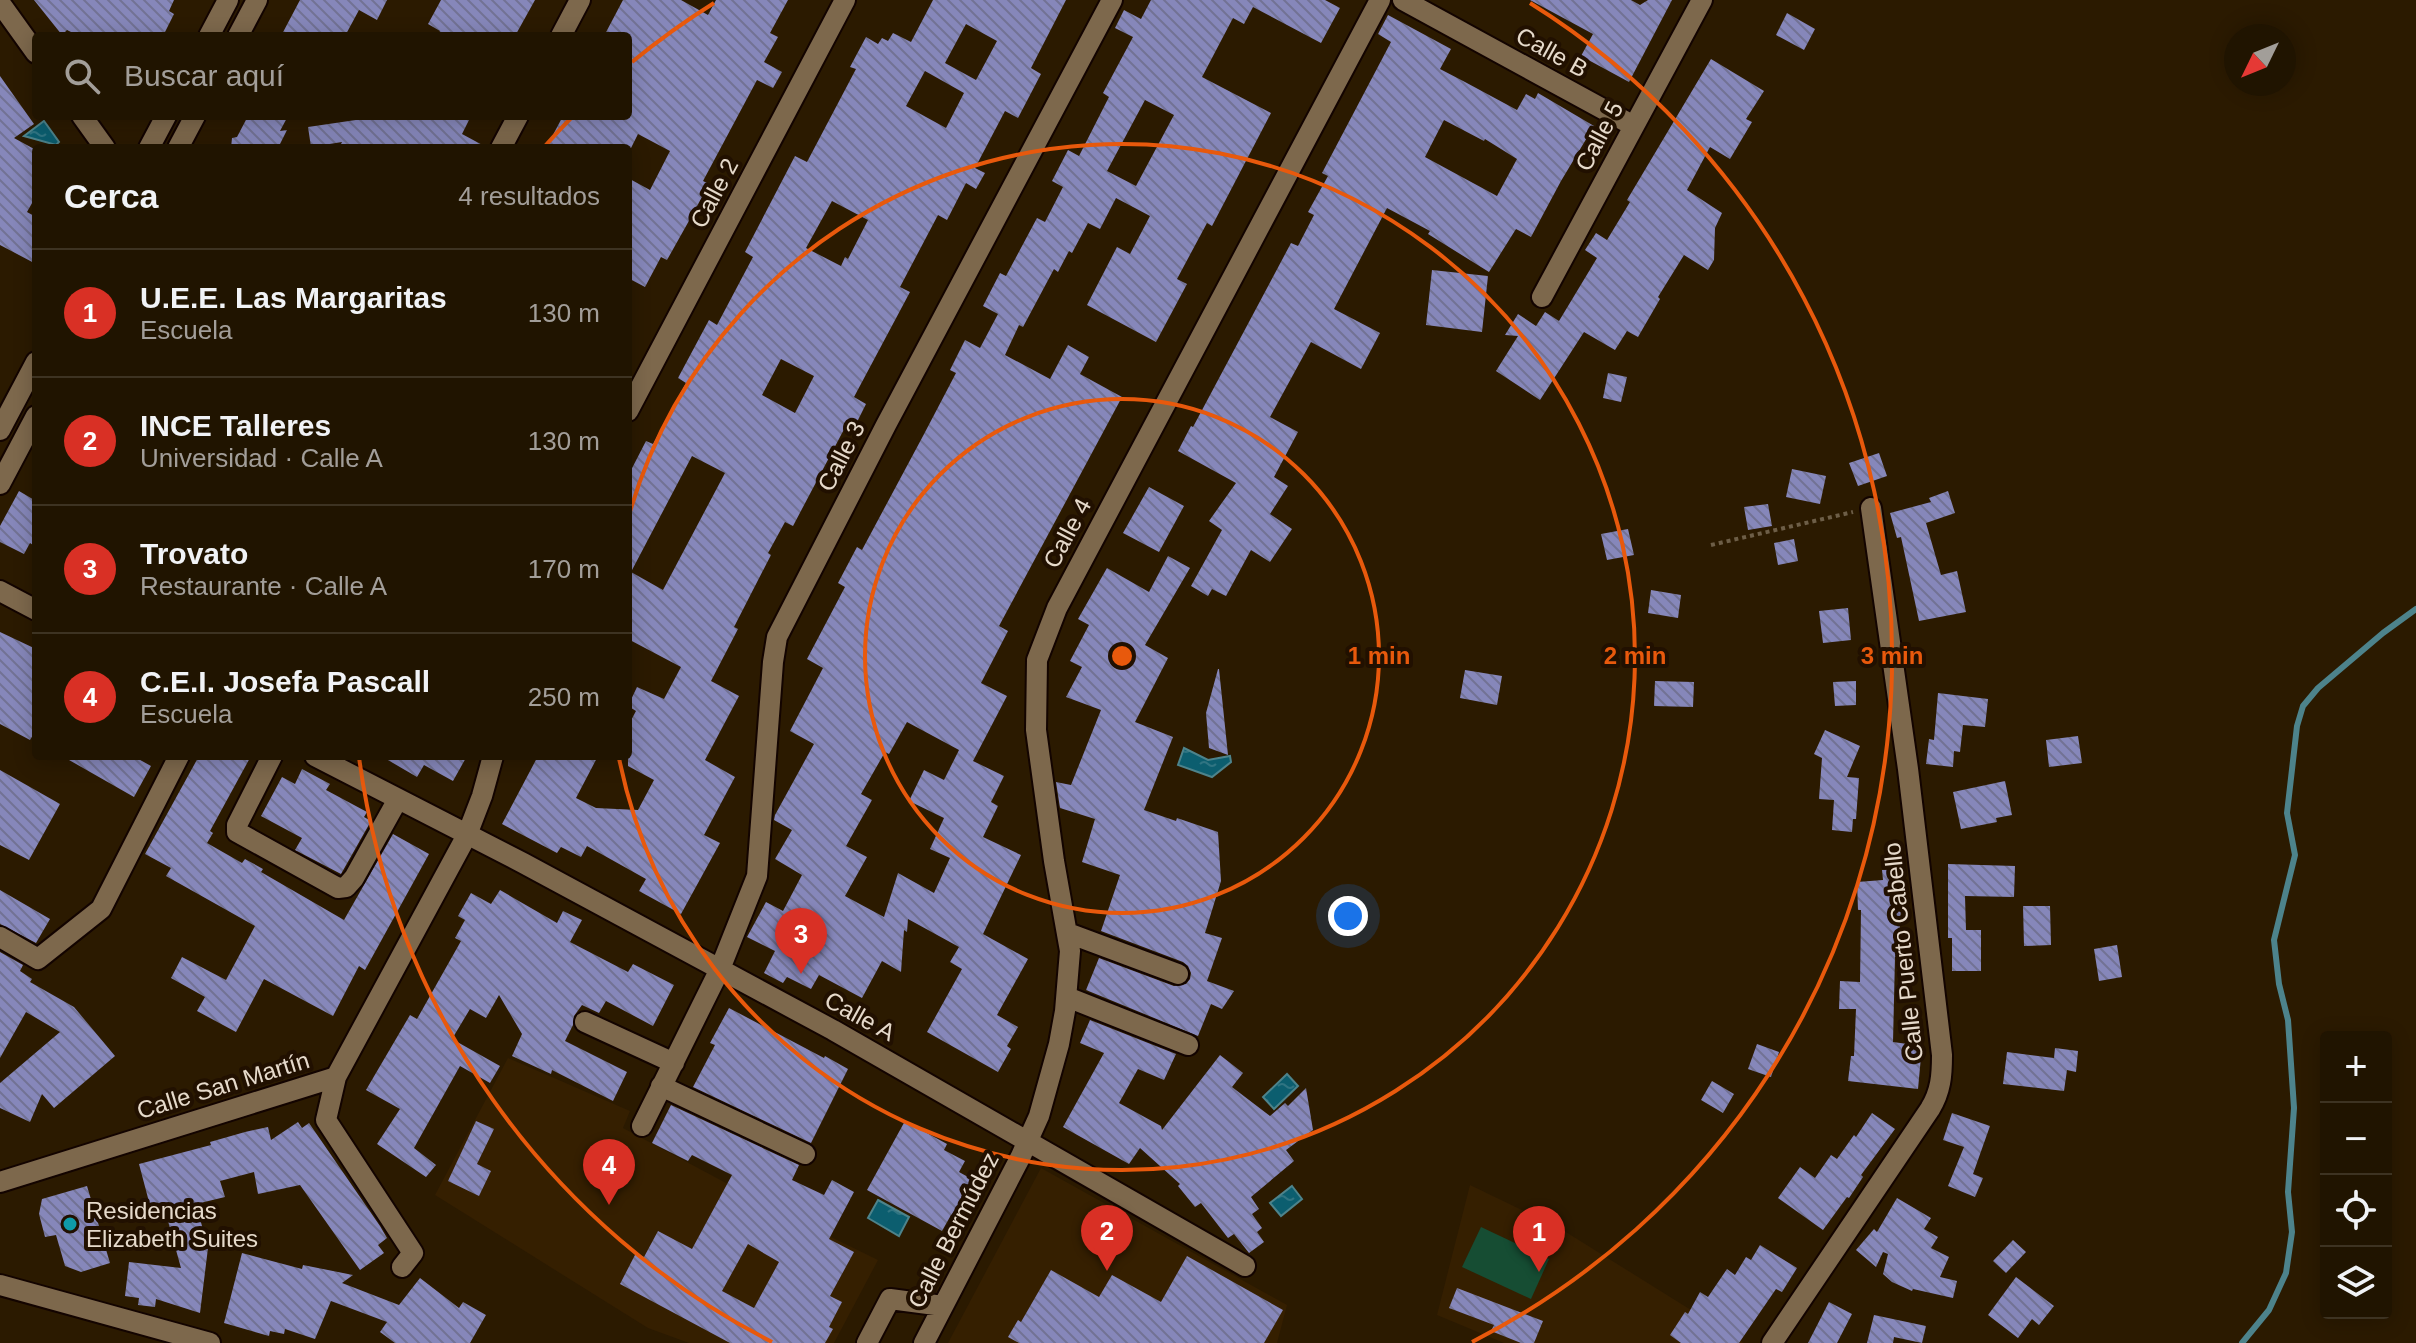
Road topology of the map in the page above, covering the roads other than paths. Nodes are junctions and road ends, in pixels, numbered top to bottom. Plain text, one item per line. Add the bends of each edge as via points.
1 (228, 0) edge
2 (257, 0) edge
3 (580, 0) edge
4 (845, 0) edge
5 (1112, 0) edge
6 (1380, 0) edge
7 (1403, 0) edge
8 (1702, 0) edge
9 (0, 3) edge
10 (211, 32) edge
11 (240, 32) edge
12 (563, 32) edge
13 (32, 47) edge
14 (85, 120) edge
15 (164, 120) edge
16 (193, 120) edge
17 (516, 120) edge
18 (1634, 126) junction
19 (102, 144) edge
20 (151, 144) edge
21 (180, 144) edge
22 (503, 144) edge
23 (1542, 297) dead end
24 (32, 370) edge
25 (1, 384) edge
26 (19, 394) junction
27 (632, 403) edge
28 (32, 424) edge
29 (0, 430) edge
30 (0, 484) edge
31 (1871, 508) road end
32 (0, 591) edge
33 (32, 608) edge
34 (177, 760) edge
35 (270, 760) edge
36 (323, 760) edge
37 (492, 760) edge
38 (398, 799) junction
39 (467, 835) junction
40 (1068, 933) junction
41 (0, 937) edge
42 (720, 969) junction
43 (1178, 974) dead end
44 (1067, 997) junction
45 (585, 1022) dead end
46 (1188, 1045) dead end
47 (674, 1063) junction
48 (336, 1077) junction
49 (661, 1086) junction
50 (642, 1126) dead end
51 (1027, 1141) junction
52 (805, 1154) dead end
53 (0, 1182) edge
54 (1245, 1266) dead end
55 (402, 1267) dead end
56 (1, 1290) edge
57 (943, 1306) junction
58 (210, 1343) edge
59 (867, 1343) edge
60 (924, 1343) edge
61 (1772, 1343) edge

1 - 10 street
2 - 11 street
3 - 12 street
4 - 27 street, Calle 2
5 - 42 street, Calle 3 via 777,637 757,876
6 - 40 street, Calle 4 via 1041,646 1036,730
7 - 18 street, Calle B
8 - 18 street, Calle 5
9 - 13 street
14 - 19 street
15 - 20 street
16 - 21 street
17 - 22 street
18 - 23 street, Calle 5
24 - 26 street
25 - 26 street
26 - 29 street
28 - 30 street
31 - 61 street, Calle Puerto Cabello via 1908,769 1942,1078 1930,1109
32 - 33 street
34 - 41 street via 101,909 38,959
35 - 38 street via 237,832 338,888 354,878
36 - 38 street, Calle A
37 - 39 street
38 - 39 street, Calle A
39 - 42 street, Calle A
39 - 48 street, Calle San Martín
40 - 43 street
40 - 44 street, Calle 4
42 - 47 street, Calle 3
42 - 51 street, Calle A
44 - 46 street
44 - 51 street, Calle 4 via 1044,1100
45 - 47 street
47 - 49 street, Calle 3
48 - 53 street, Calle San Martín
48 - 55 street via 326,1120 413,1253
49 - 50 street, Calle 3
49 - 52 street
51 - 54 street, Calle A
51 - 57 street, Calle Bermúdez
56 - 58 street
57 - 59 street via 890,1299
57 - 60 street, Calle Bermúdez

